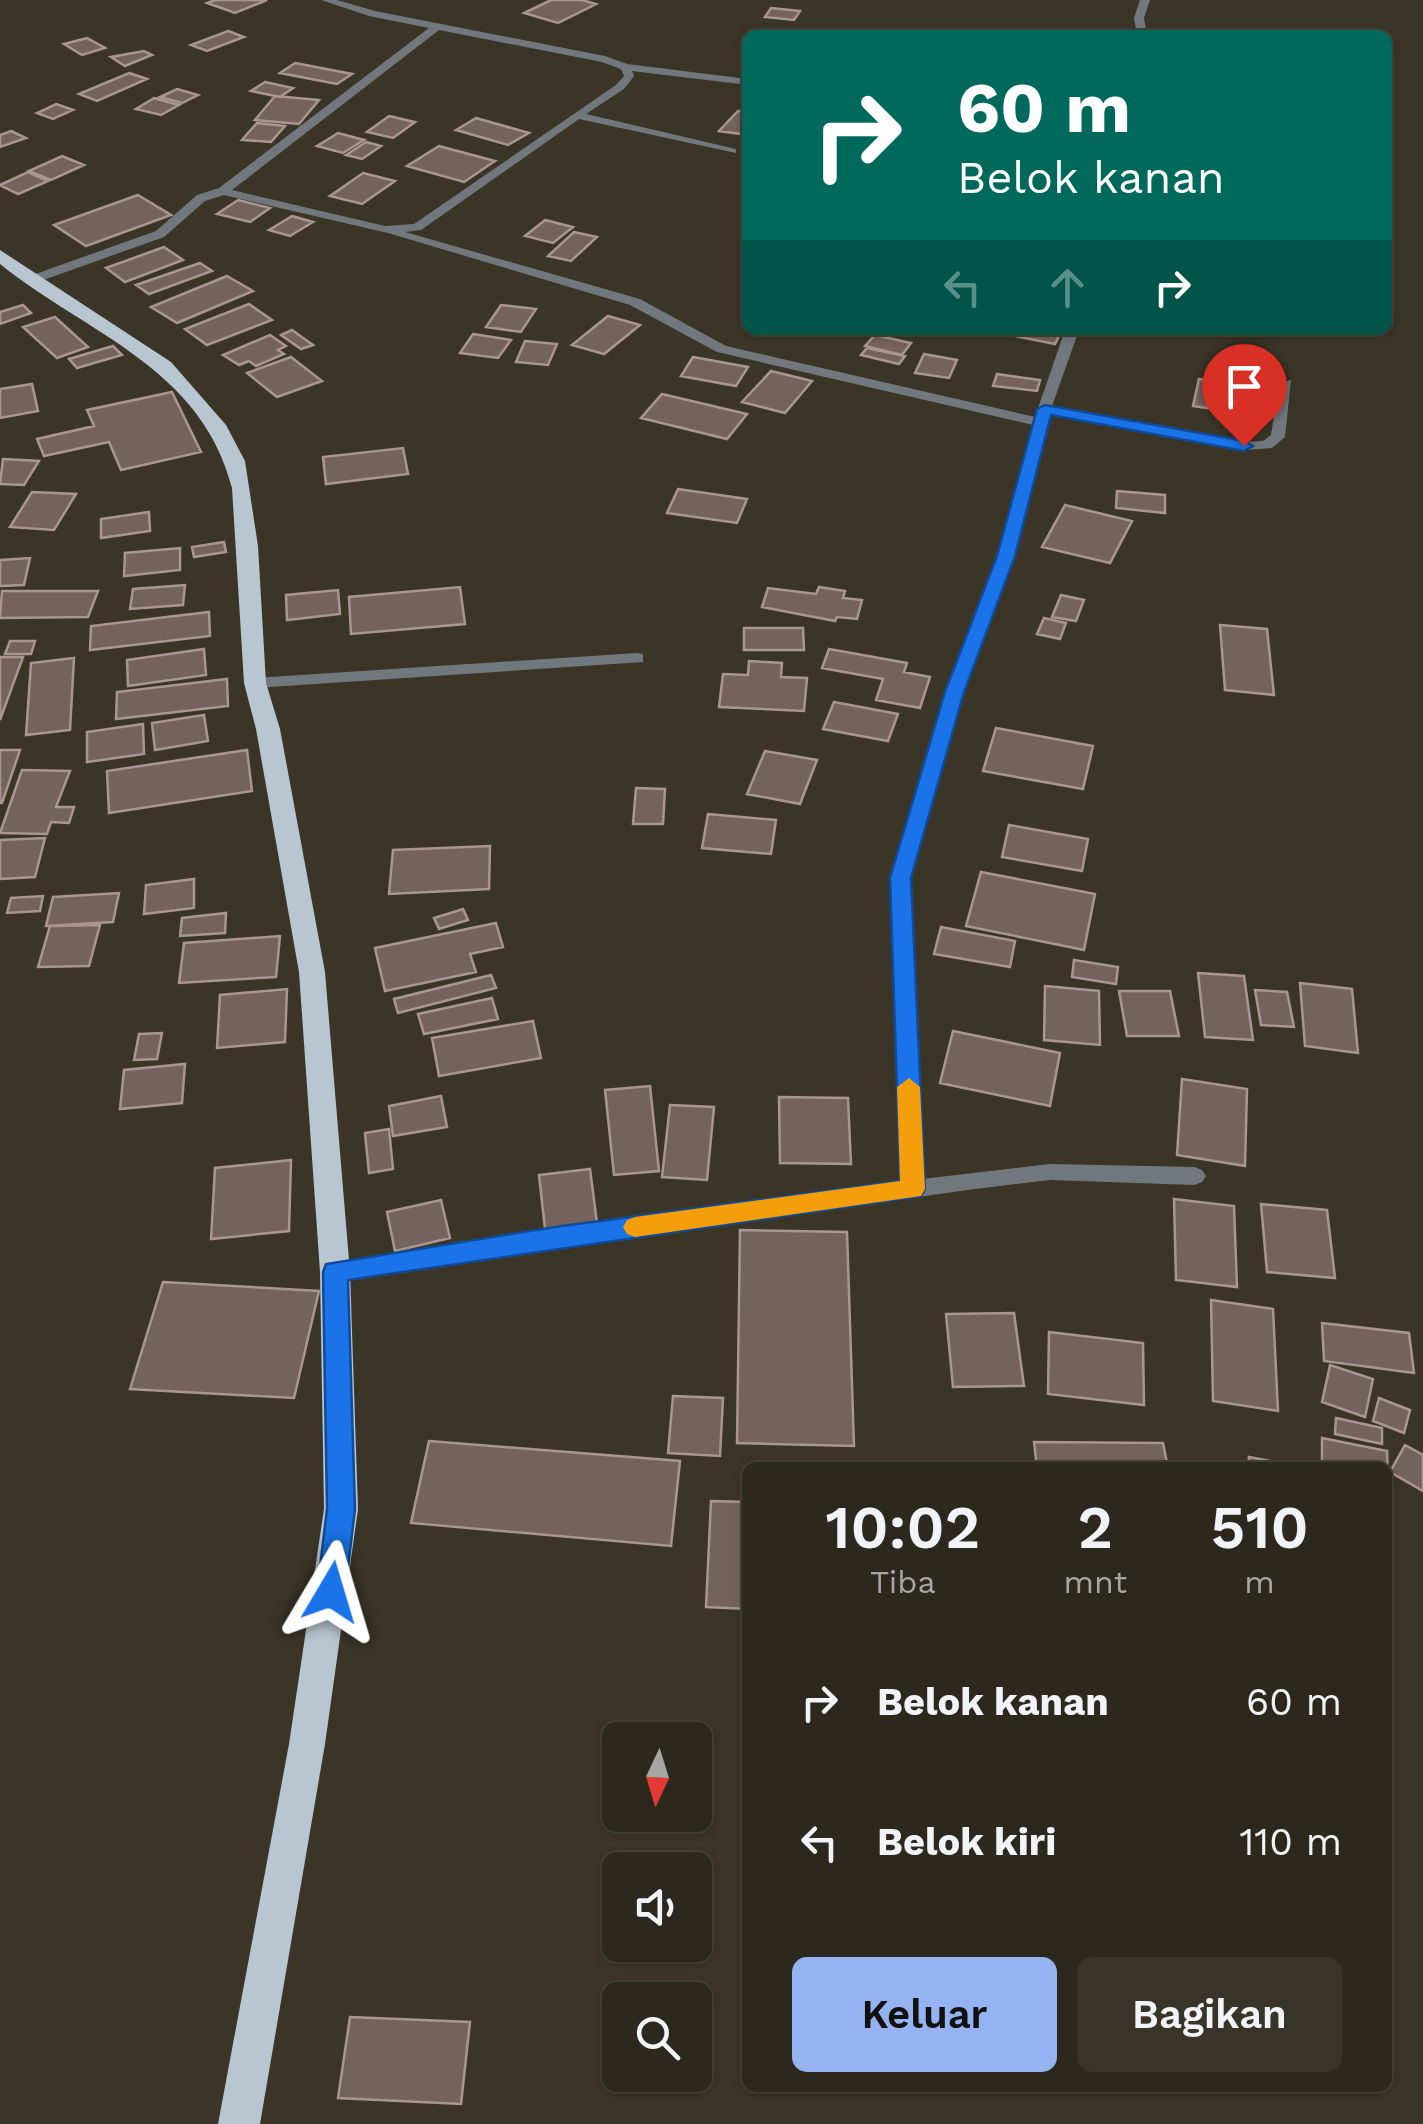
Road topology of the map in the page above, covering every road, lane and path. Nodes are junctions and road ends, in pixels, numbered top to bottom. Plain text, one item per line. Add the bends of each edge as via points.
1 (326, 0) edge
2 (1145, 0) edge
3 (438, 26) junction
4 (1141, 30) edge
5 (625, 68) junction
6 (742, 81) edge
7 (577, 115) junction
8 (732, 152) dead end
9 (223, 192) junction
10 (385, 230) junction
11 (0, 254) edge
12 (31, 280) junction
13 (1070, 335) edge
14 (1286, 383) dead end
15 (1043, 416) junction
16 (637, 658) dead end
17 (255, 682) junction
18 (1194, 1176) dead end
19 (912, 1189) junction
20 (335, 1272) junction
21 (239, 2124) edge

1 - 3 street
2 - 4 street
3 - 5 street
3 - 9 street
5 - 6 street
5 - 7 street via 629,76 620,87
7 - 8 street
7 - 10 street via 416,226
9 - 10 street
9 - 12 street via 201,198 149,239
10 - 15 street via 635,302 722,349
11 - 12 highway
12 - 17 highway via 164,366 219,429 242,488
13 - 15 street
14 - 15 street via 1278,437 1266,446
15 - 19 street via 1006,556 954,692 900,878
16 - 17 street
17 - 20 highway via 312,972
18 - 19 street via 1050,1172
19 - 20 street
20 - 21 highway via 341,1509 308,1744

